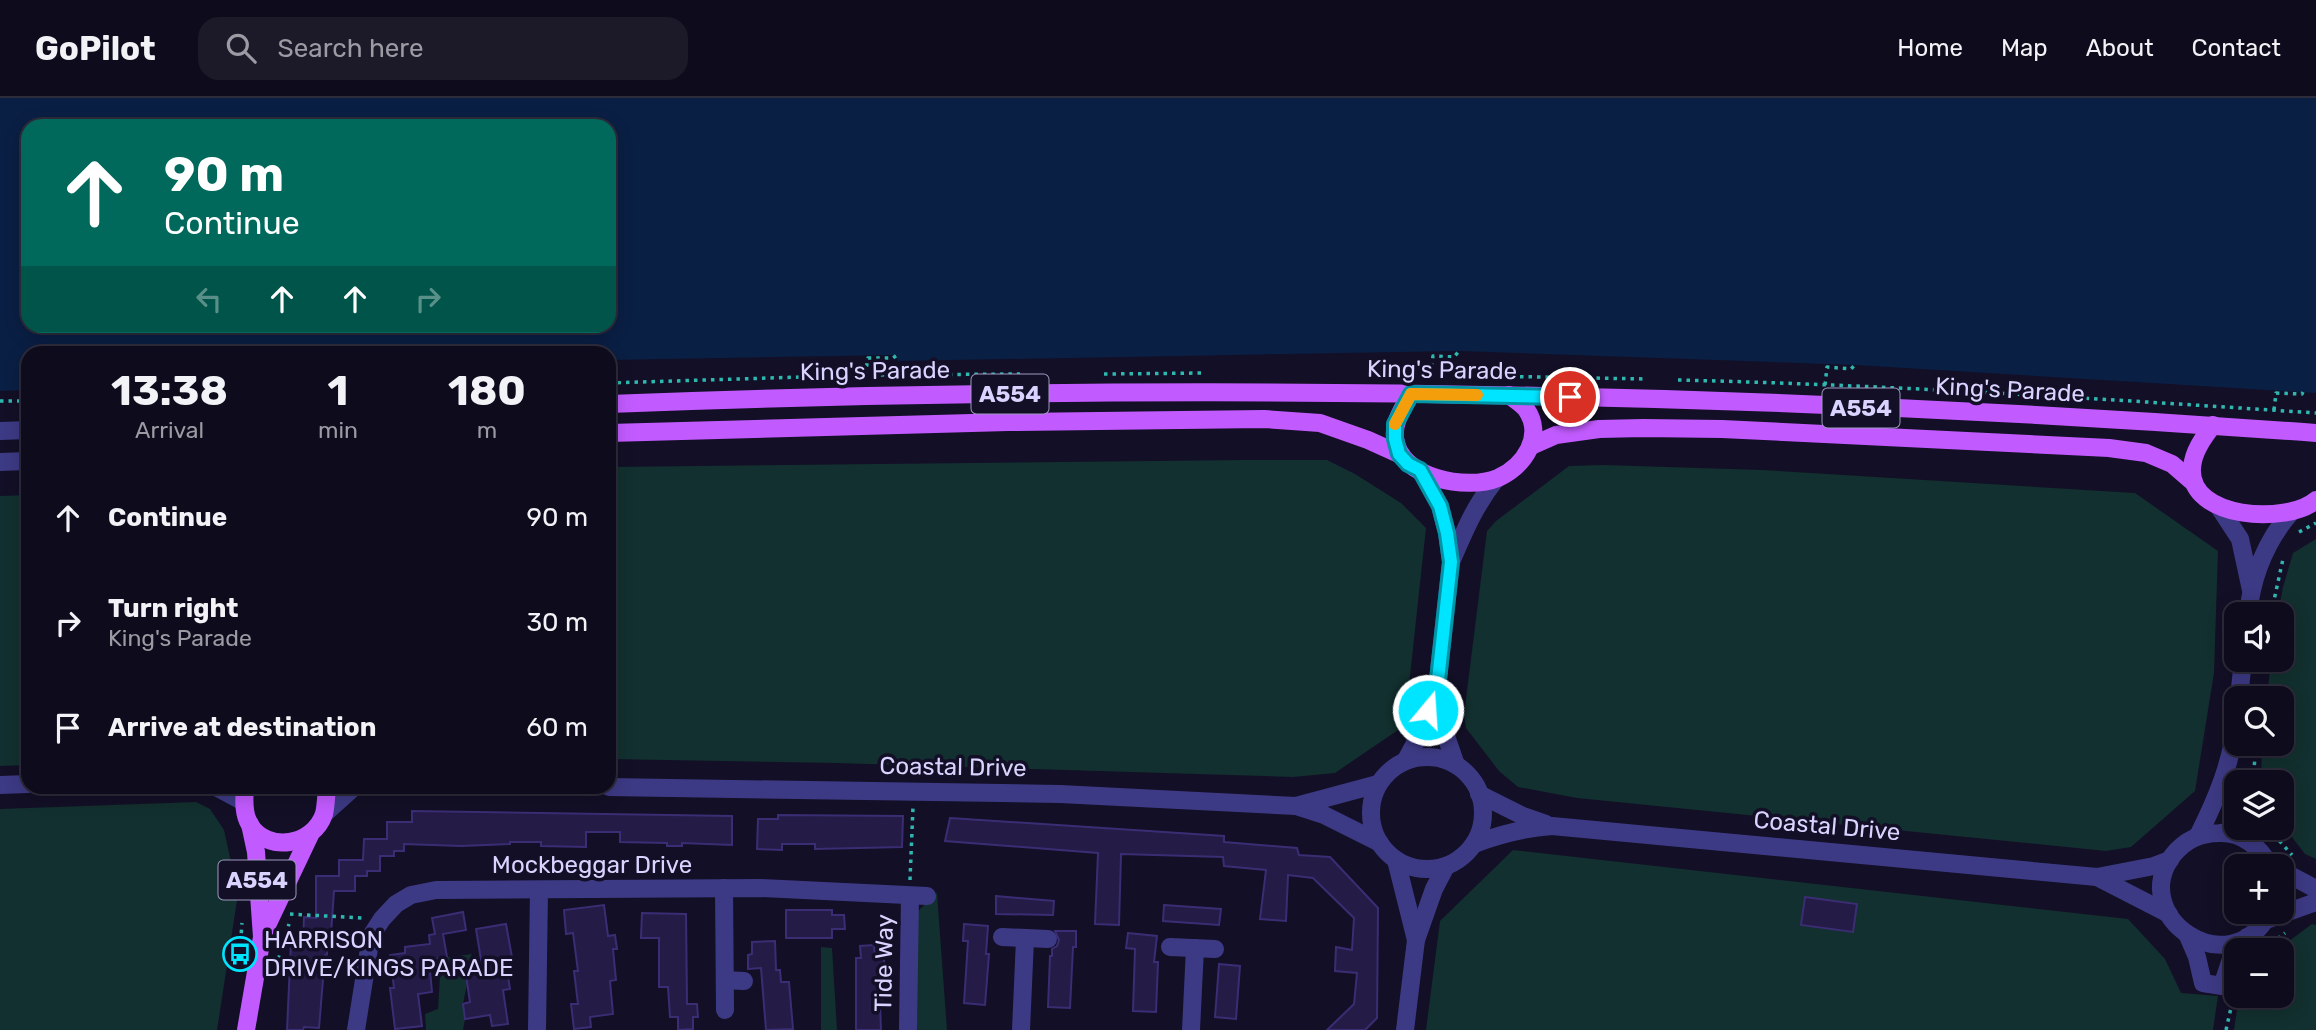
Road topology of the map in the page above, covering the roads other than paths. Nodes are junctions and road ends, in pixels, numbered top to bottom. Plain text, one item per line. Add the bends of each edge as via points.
1 (1411, 394) junction
2 (1509, 395) junction
3 (616, 404) edge
4 (2213, 425) junction
5 (21, 430) edge
6 (0, 431) edge
7 (616, 433) edge
8 (2313, 436) edge
9 (1531, 446) junction
10 (1399, 454) junction
11 (21, 461) edge
12 (0, 462) edge
13 (1420, 470) junction
14 (1496, 479) junction
15 (2194, 483) junction
16 (2316, 500) edge
17 (2219, 507) junction
18 (2291, 512) junction
19 (1451, 562) junction
20 (2251, 590) junction
21 (2250, 602) edge
22 (1438, 680) junction
23 (2231, 756) edge
24 (1406, 760) junction
25 (1456, 765) junction
26 (21, 784) edge
27 (1378, 784) junction
28 (0, 785) edge
29 (616, 787) edge
30 (245, 794) edge
31 (326, 794) edge
32 (347, 794) edge
33 (1479, 794) junction
34 (1296, 806) junction
35 (324, 814) junction
36 (250, 824) junction
37 (1552, 826) junction
38 (2224, 832) edge
39 (310, 835) junction
40 (2198, 836) junction
41 (2252, 840) edge
42 (1380, 844) junction
43 (1474, 844) junction
44 (2263, 854) edge
45 (2170, 859) junction
46 (1396, 860) junction
47 (1446, 866) junction
48 (2097, 877) junction
49 (2294, 877) edge
50 (724, 888) junction
51 (2316, 889) edge
52 (539, 890) junction
53 (918, 896) joint
54 (2316, 902) edge
55 (2294, 908) edge
56 (2169, 914) junction
57 (2262, 924) edge
58 (2188, 936) junction
59 (262, 937) junction
60 (1002, 937) dead end
61 (2247, 937) junction
62 (1025, 939) junction
63 (1048, 939) dead end
64 (1416, 940) junction
65 (1170, 947) dead end
66 (1195, 948) junction
67 (1215, 949) dead end
68 (725, 980) junction
69 (744, 981) dead end
70 (725, 1010) dead end
71 (246, 1030) edge
72 (356, 1030) edge
73 (537, 1030) edge
74 (908, 1030) edge
75 (1021, 1030) edge
76 (1191, 1030) edge
77 (1405, 1030) edge

1 - 2 main road, King's Parade / A554
1 - 3 main road, King's Parade / A554 via 942,394
1 - 10 main road via 1395,424
2 - 4 main road, King's Parade / A554
2 - 9 main road via 1526,410 1534,433
4 - 8 main road, King's Parade / A554
4 - 15 main road via 2194,456
5 - 6 street
7 - 10 main road, A554 via 1264,419 1320,423
9 - 14 main road, A554 via 1519,465
9 - 15 main road, A554 via 1556,435 1643,428 2109,448 2146,453 2172,464
10 - 13 main road, A554
11 - 12 street
13 - 14 main road, A554 via 1450,482
13 - 19 street via 1440,506
14 - 19 street via 1468,519
15 - 17 main road, A554
16 - 18 main road
17 - 18 main road via 2266,515
17 - 20 street via 2240,539
18 - 20 street via 2269,544
19 - 22 street
20 - 21 street
22 - 24 street
22 - 25 street
23 - 40 street
24 - 25 street via 1434,757
24 - 27 street
25 - 33 street
26 - 28 street
27 - 34 street, Coastal Drive
27 - 42 street via 1370,811
29 - 34 street, Coastal Drive via 1060,794
30 - 36 main road, A554
31 - 35 main road, A554
32 - 35 street
33 - 37 street, Coastal Drive
33 - 43 street via 1482,825
34 - 42 street, Coastal Drive
35 - 39 main road, A554
36 - 39 main road, A554 via 258,834 279,843
36 - 59 main road, A554
37 - 43 street, Coastal Drive via 1511,831
37 - 48 street, Coastal Drive
38 - 40 street
39 - 59 main road, A554
40 - 45 street
41 - 44 street
42 - 46 street
43 - 47 street
45 - 48 street, Coastal Drive
45 - 56 street via 2162,886
46 - 47 street via 1422,869
46 - 64 street
47 - 64 street
48 - 56 street, Coastal Drive
49 - 51 street
50 - 52 street, Mockbeggar Drive
50 - 53 street, Mockbeggar Drive
50 - 68 street
52 - 72 street, Mockbeggar Drive via 436,890 411,895 396,904 371,936
52 - 73 street
53 - 74 street, Tide Way
54 - 55 street
56 - 58 street
57 - 61 street
58 - 61 street via 2214,945
58 - 61 street via 2203,983 2222,986 2232,956
59 - 71 main road, A554
60 - 62 street
62 - 63 street
62 - 75 street
64 - 77 street
65 - 66 street
66 - 67 street
66 - 76 street
68 - 69 street
68 - 70 street

